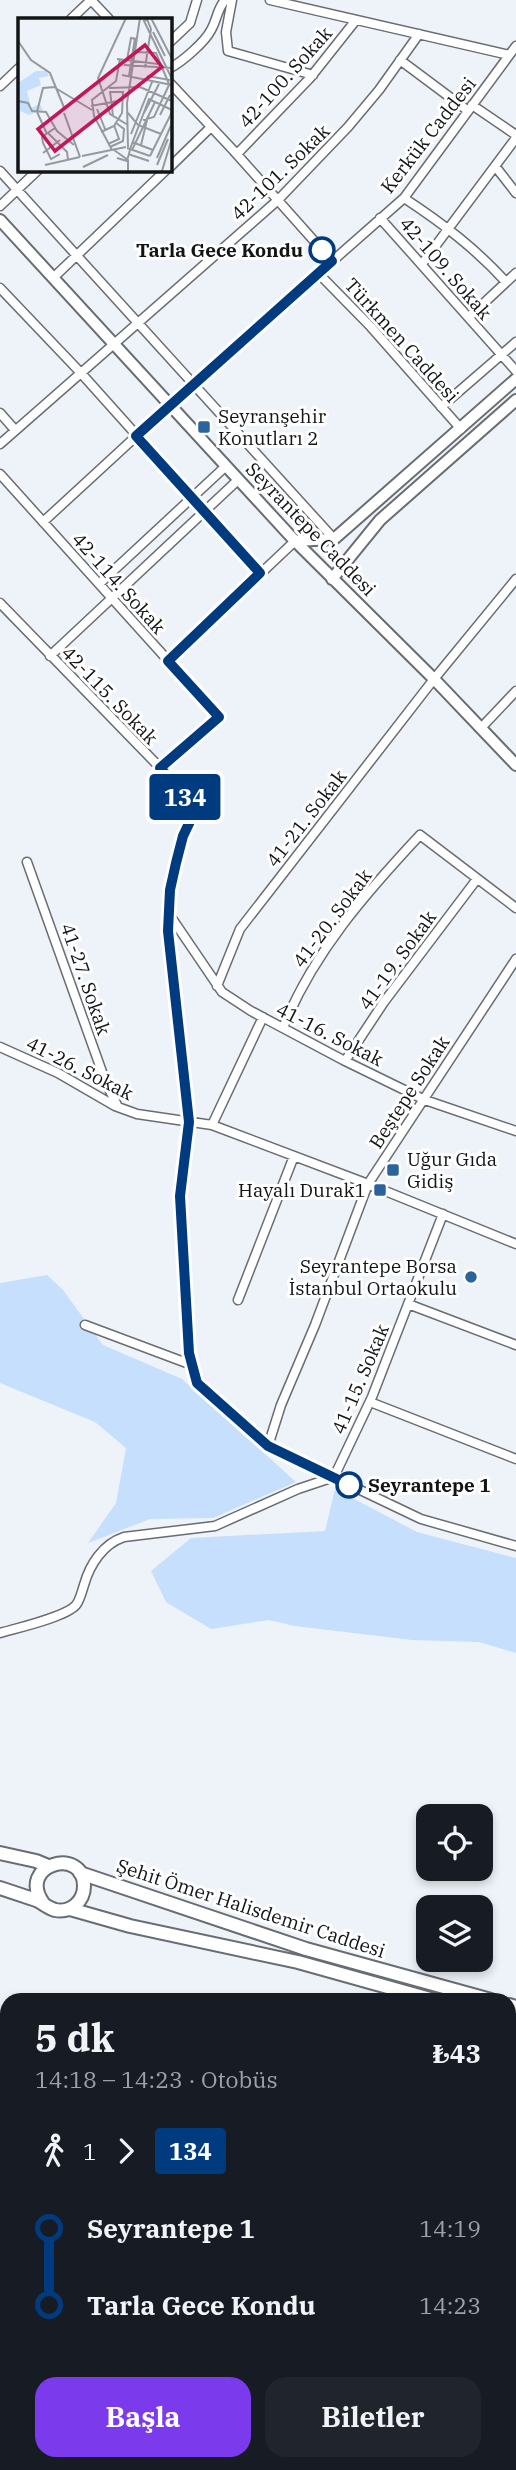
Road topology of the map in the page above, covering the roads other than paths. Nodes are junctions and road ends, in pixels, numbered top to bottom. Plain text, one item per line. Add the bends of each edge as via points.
1 (91, 0) edge
2 (197, 0) edge
3 (225, 0) edge
4 (232, 0) edge
5 (270, 0) edge
6 (72, 18) edge
7 (108, 18) edge
8 (356, 20) junction
9 (419, 34) junction
10 (172, 40) edge
11 (516, 46) edge
12 (509, 55) junction
13 (400, 60) junction
14 (172, 67) edge
15 (18, 69) edge
16 (313, 75) junction
17 (172, 85) edge
18 (0, 86) edge
19 (469, 108) junction
20 (211, 127) junction
21 (516, 136) edge
22 (237, 155) junction
23 (172, 164) edge
24 (495, 166) junction
25 (0, 171) edge
26 (36, 172) edge
27 (164, 172) edge
28 (17, 190) junction
29 (516, 193) edge
30 (404, 198) junction
31 (278, 200) junction
32 (0, 206) edge
33 (380, 218) junction
34 (0, 220) edge
35 (449, 228) junction
36 (76, 256) junction
37 (332, 261) junction
38 (422, 264) junction
39 (318, 273) junction
40 (516, 273) edge
41 (53, 278) junction
42 (506, 282) junction
43 (0, 288) edge
44 (469, 317) junction
45 (136, 323) junction
46 (516, 342) edge
47 (113, 343) junction
48 (501, 355) junction
49 (516, 371) edge
50 (80, 372) junction
51 (516, 379) edge
52 (194, 383) junction
53 (516, 400) edge
54 (170, 405) junction
55 (442, 407) junction
56 (0, 413) edge
57 (461, 429) junction
58 (15, 430) junction
59 (136, 436) junction
60 (0, 444) edge
61 (226, 466) junction
62 (0, 474) edge
63 (239, 479) junction
64 (192, 498) junction
65 (204, 511) junction
66 (43, 522) junction
67 (334, 539) junction
68 (295, 541) junction
69 (260, 573) junction
70 (332, 579) junction
71 (516, 579) edge
72 (99, 584) junction
73 (111, 598) junction
74 (0, 603) edge
75 (50, 656) junction
76 (168, 661) junction
77 (434, 679) junction
78 (516, 691) edge
79 (481, 729) junction
80 (516, 765) edge
81 (160, 768) junction
82 (27, 862) dead end
83 (477, 879) junction
84 (516, 908) edge
85 (168, 914) junction
86 (516, 959) edge
87 (217, 986) junction
88 (263, 1017) junction
89 (283, 1028) junction
90 (0, 1047) edge
91 (345, 1061) junction
92 (425, 1100) junction
93 (118, 1107) junction
94 (189, 1122) junction
95 (212, 1125) junction
96 (516, 1130) edge
97 (294, 1156) junction
98 (368, 1184) junction
99 (443, 1214) junction
100 (516, 1244) edge
101 (238, 1300) dead end
102 (408, 1304) junction
103 (85, 1325) dead end
104 (516, 1345) edge
105 (192, 1365) junction
106 (370, 1402) junction
107 (268, 1446) junction
108 (516, 1459) edge
109 (334, 1478) junction
110 (516, 1546) edge
111 (0, 1633) edge
112 (0, 1853) edge
113 (48, 1867) junction
114 (80, 1873) junction
115 (0, 1888) edge
116 (43, 1903) junction
117 (70, 1909) junction
118 (409, 1993) edge
119 (466, 1993) edge

1 - 6 street
1 - 7 street
2 - 10 street via 190,23
3 - 14 street via 211,32
4 - 16 street via 228,51
5 - 8 street
8 - 9 street
8 - 16 street, 42-100. Sokak
9 - 12 street
9 - 13 street, 42-101. Sokak
11 - 12 street, Kerkük Caddesi
12 - 19 street, Kerkük Caddesi
13 - 19 street
13 - 31 street, 42-101. Sokak via 348,127
15 - 18 street
16 - 22 street, 42-100. Sokak
17 - 20 street, Türkmen Caddesi
19 - 21 street
19 - 30 street, Kerkük Caddesi
20 - 22 street, Türkmen Caddesi
20 - 23 street, 42-100. Sokak
21 - 24 street
22 - 31 street, Türkmen Caddesi
24 - 29 street
24 - 35 street
25 - 28 street
26 - 28 street
27 - 36 street, 42-100. Sokak
28 - 32 street
28 - 36 street
30 - 33 street, Kerkük Caddesi
30 - 35 street
31 - 37 street, Türkmen Caddesi
31 - 45 street, 42-101. Sokak
33 - 37 street, Kerkük Caddesi
33 - 38 street, 42-109. Sokak
34 - 41 street, Seyrantepe Caddesi
35 - 38 street
35 - 42 street
36 - 41 street, 42-100. Sokak
36 - 45 street
37 - 39 street, Kerkük Caddesi
38 - 44 street, 42-109. Sokak
39 - 52 street, Kerkük Caddesi
39 - 55 street, Türkmen Caddesi
40 - 42 street
41 - 47 street, Seyrantepe Caddesi
42 - 44 street
43 - 50 street
44 - 48 street, 42-109. Sokak
45 - 47 street, 42-101. Sokak
45 - 52 street
46 - 48 street
47 - 50 street, 42-101. Sokak
47 - 54 street, Seyrantepe Caddesi
48 - 49 street, 42-109. Sokak
48 - 55 street
50 - 58 street, 42-101. Sokak
50 - 59 street
51 - 57 street
52 - 54 street, Kerkük Caddesi
52 - 67 street
53 - 70 street via 380,520
54 - 59 street, Kerkük Caddesi
54 - 61 street, Seyrantepe Caddesi
55 - 57 street, Türkmen Caddesi
56 - 58 street
57 - 67 street
58 - 60 street, 42-101. Sokak
59 - 64 street
59 - 66 street, Kerkük Caddesi
61 - 63 street, Seyrantepe Caddesi
61 - 64 street
62 - 66 street, 42-114. Sokak
63 - 65 street
63 - 68 street, Seyrantepe Caddesi
64 - 65 street
64 - 72 street
65 - 69 street
65 - 73 street
66 - 72 street, 42-114. Sokak
67 - 68 street
68 - 69 street
68 - 70 street, Seyrantepe Caddesi
69 - 76 street
70 - 77 street, Seyrantepe Caddesi
71 - 77 street, 41-21. Sokak
72 - 73 street, 42-114. Sokak
73 - 75 street
73 - 76 street, 42-114. Sokak
74 - 75 street, 42-115. Sokak
75 - 81 street, 42-115. Sokak
76 - 81 street, 42-114. Sokak via 219,717
77 - 79 street, Seyrantepe Caddesi
77 - 87 street, 41-21. Sokak via 240,929
78 - 79 street
79 - 80 street, Seyrantepe Caddesi
81 - 85 street, 42-115. Sokak via 195,811 183,836
82 - 93 street, 41-27. Sokak
83 - 84 street
83 - 89 street, 41-20. Sokak via 420,835 329,943 307,975
83 - 91 street, 41-19. Sokak
85 - 87 street, 41-16. Sokak
85 - 94 street
86 - 92 street, Beştepe Sokak
87 - 88 street, 41-16. Sokak
88 - 89 street, 41-16. Sokak
88 - 95 street
89 - 91 street, 41-16. Sokak
90 - 93 street, 41-26. Sokak
91 - 92 street, 41-16. Sokak
92 - 96 street, 41-16. Sokak
92 - 98 street, Beştepe Sokak
93 - 94 street, 41-26. Sokak
94 - 95 street, 41-26. Sokak
94 - 105 street via 180,1196
95 - 97 street, 41-26. Sokak
97 - 98 street, 41-26. Sokak
97 - 101 street
98 - 99 street, 41-26. Sokak
98 - 107 street, Beştepe Sokak
99 - 100 street, 41-26. Sokak
99 - 102 street, 41-15. Sokak
102 - 104 street
102 - 106 street, 41-15. Sokak
103 - 105 street
105 - 107 street via 197,1383
106 - 108 street
106 - 109 street, 41-15. Sokak
107 - 109 street
109 - 110 street via 421,1519
109 - 111 street via 215,1526 111,1542 88,1573 77,1604 70,1610
112 - 113 main road
113 - 114 main road via 65,1863
113 - 116 main road via 37,1884
114 - 117 main road via 83,1893
114 - 119 main road, Şehit Ömer Halisdemir Caddesi via 306,1949
115 - 116 main road
116 - 117 main road via 55,1910
117 - 118 main road, Şehit Ömer Halisdemir Caddesi via 299,1962

